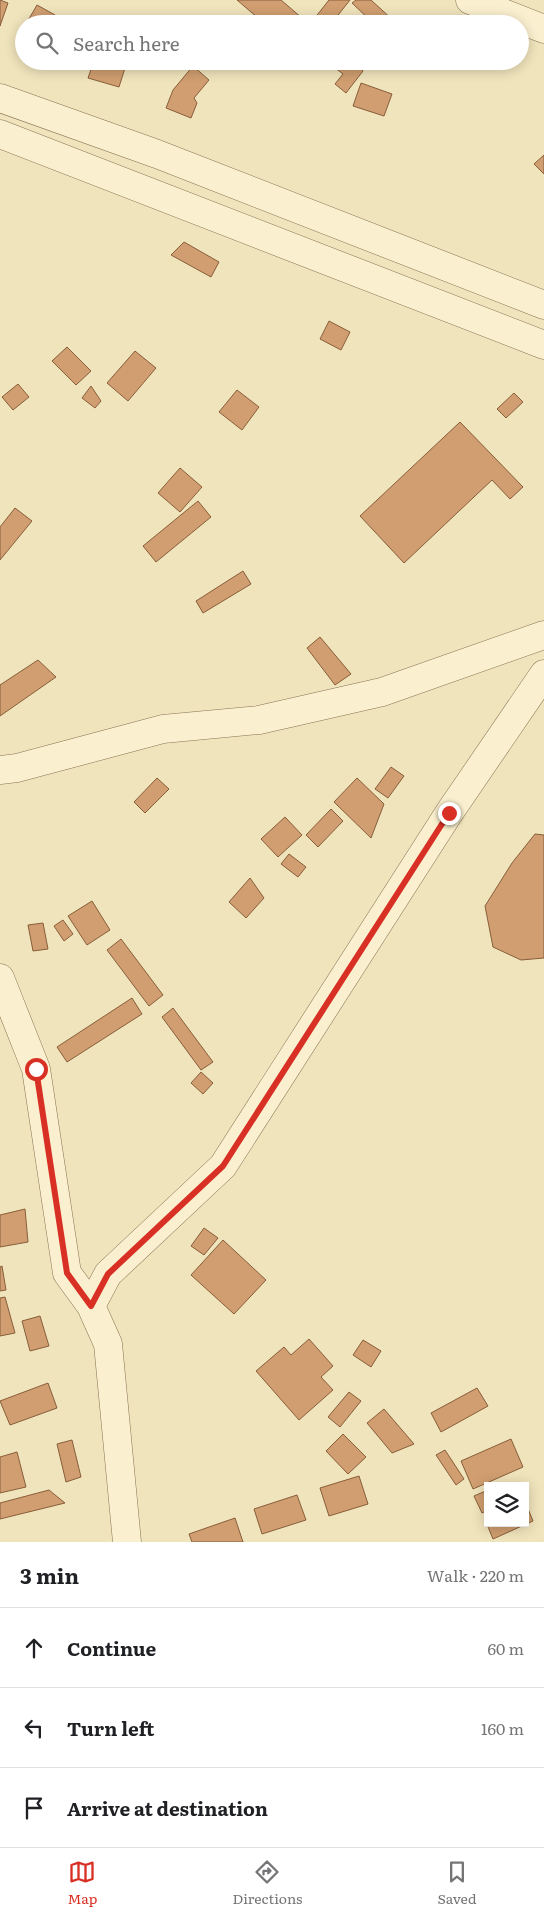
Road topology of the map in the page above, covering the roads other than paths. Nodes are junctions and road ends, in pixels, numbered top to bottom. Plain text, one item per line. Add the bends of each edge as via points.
1 (470, 0) edge
2 (508, 15) edge
3 (529, 23) edge
4 (544, 29) edge
5 (0, 98) edge
6 (0, 134) edge
7 (544, 305) edge
8 (544, 345) edge
9 (544, 635) edge
10 (544, 674) edge
11 (0, 770) edge
12 (0, 978) edge
13 (91, 1306) junction
14 (126, 1542) edge

1 - 2 street
3 - 4 street
5 - 7 street via 167,157
6 - 8 street
9 - 11 street via 382,692 260,720 163,729
10 - 13 street via 449,813 223,1166 108,1274
12 - 13 street via 36,1069 67,1273
13 - 14 street via 108,1344

